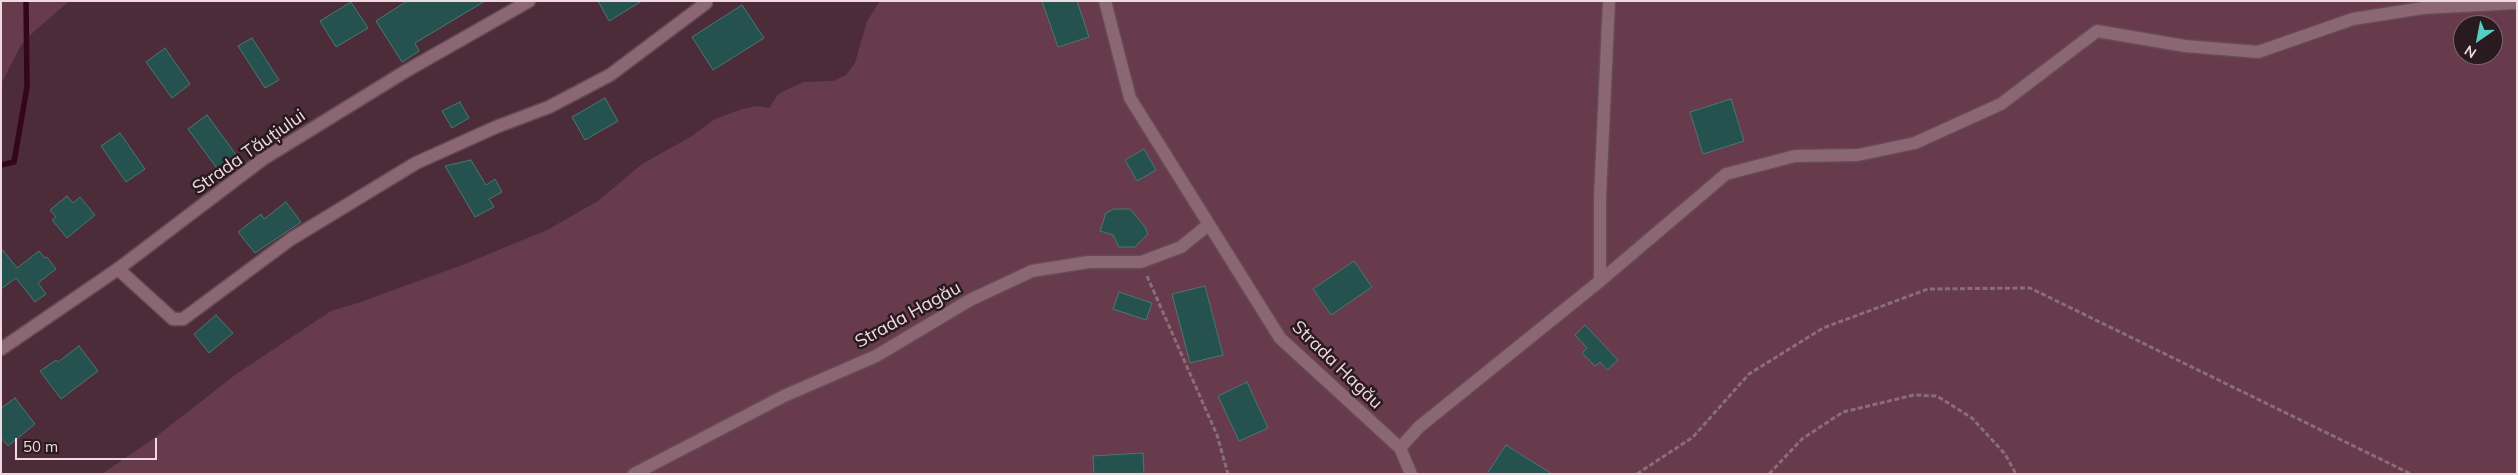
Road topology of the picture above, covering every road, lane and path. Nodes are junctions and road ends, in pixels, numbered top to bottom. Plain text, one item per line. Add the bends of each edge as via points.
1 (529, 1) edge
2 (1105, 1) edge
3 (1609, 1) edge
4 (706, 3) dead end
5 (2517, 3) edge
6 (1208, 225) junction
7 (1141, 262) junction
8 (118, 269) junction
9 (1600, 281) junction
10 (1, 349) edge
11 (1400, 448) junction
12 (634, 474) edge
13 (1228, 474) edge
14 (1411, 474) edge
15 (1637, 474) edge
16 (1770, 474) edge
17 (2016, 474) edge
18 (2411, 474) edge

1 - 8 street, Strada Tăuțiului via 406,71 263,159
2 - 6 street, Strada Hagău via 1130,98
3 - 9 street via 1600,197
4 - 8 street via 610,75 549,107 416,163 290,239 183,319 173,320
5 - 9 street via 2423,8 2353,19 2258,52 2185,46 2098,31 2001,104 1916,143 1858,155 1795,156 1726,174
6 - 7 street, Strada Hagău via 1181,247
6 - 11 street, Strada Hagău via 1280,338
7 - 12 street, Strada Hagău via 1089,262 1032,271 970,300 876,356 784,396
7 - 13 path via 1217,435
8 - 10 street, Strada Tăuțiului
9 - 11 street via 1419,427
11 - 14 street
15 - 18 path via 1693,436 1749,374 1823,328 1928,289 2030,288
16 - 17 path via 1802,439 1843,412 1914,395 1937,396 1972,418 2005,454

